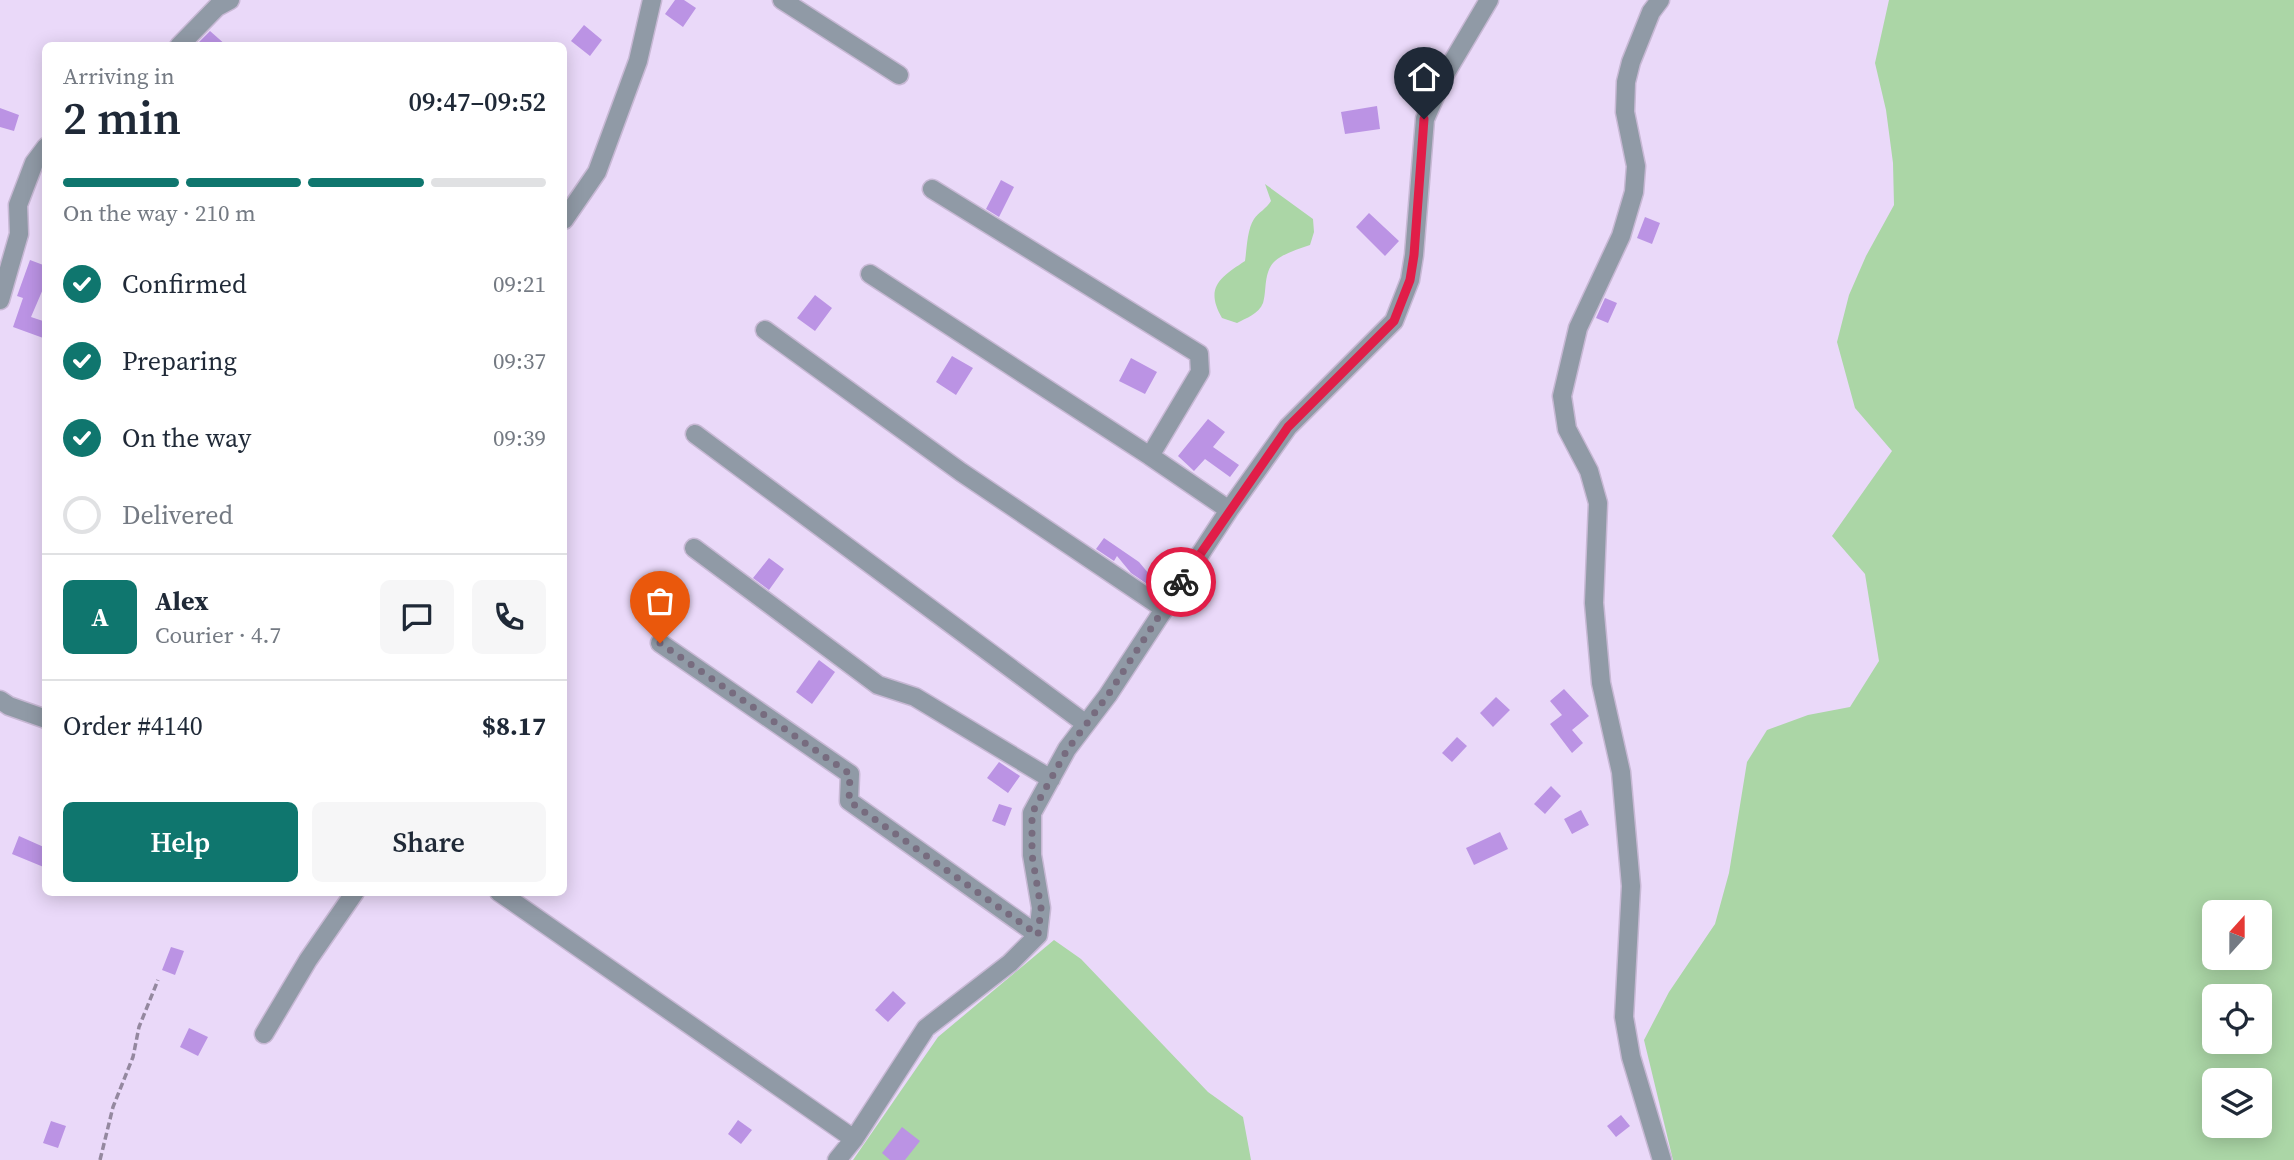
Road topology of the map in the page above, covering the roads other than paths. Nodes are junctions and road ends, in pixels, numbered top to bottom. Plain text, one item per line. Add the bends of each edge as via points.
1 (230, 0) edge
2 (652, 0) edge
3 (782, 0) edge
4 (1489, 0) edge
5 (1660, 0) edge
6 (183, 42) edge
7 (899, 75) dead end
8 (42, 152) edge
9 (932, 189) dead end
10 (567, 216) edge
11 (870, 274) dead end
12 (0, 300) edge
13 (765, 330) dead end
14 (695, 434) dead end
15 (1150, 456) junction
16 (1229, 510) junction
17 (694, 548) dead end
18 (1163, 608) junction
19 (660, 643) dead end
20 (0, 700) edge
21 (42, 718) edge
22 (1086, 724) junction
23 (1051, 779) junction
24 (352, 896) edge
25 (505, 896) edge
26 (1038, 935) junction
27 (264, 1034) dead end
28 (853, 1139) junction
29 (837, 1160) edge
30 (1662, 1160) edge

1 - 6 street
2 - 10 street via 638,61 597,172
3 - 7 street
4 - 16 street via 1424,119 1414,255 1394,321 1288,427
5 - 30 street via 1650,12 1626,82 1625,112 1636,166 1634,192 1621,236 1578,328 1562,396 1567,429 1589,471 1598,503 1594,603 1600,670 1621,772 1631,886 1624,1017 1631,1057
8 - 12 street via 18,205 19,234
9 - 15 street via 1199,354 1200,372
11 - 15 street
13 - 18 street via 961,472
14 - 22 street
15 - 16 street
16 - 18 street
17 - 23 street via 878,685 915,697
18 - 22 street
19 - 26 street via 850,774 849,801
20 - 21 street
22 - 23 street
23 - 26 street via 1032,813 1032,855 1041,908
24 - 27 street
25 - 28 street
26 - 28 street via 1010,963 926,1028
28 - 29 street

